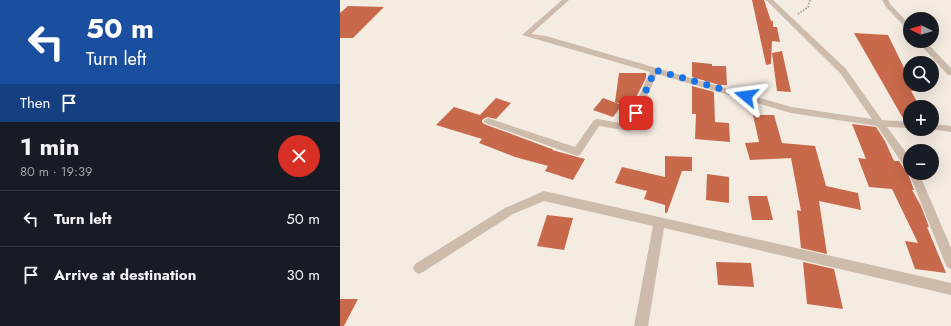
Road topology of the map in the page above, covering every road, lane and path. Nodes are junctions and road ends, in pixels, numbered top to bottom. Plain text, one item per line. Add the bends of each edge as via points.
1 (566, 0) edge
2 (769, 0) edge
3 (810, 0) edge
4 (885, 0) edge
5 (790, 20) junction
6 (903, 22) edge
7 (928, 48) edge
8 (655, 70) junction
9 (951, 73) edge
10 (488, 121) dead end
11 (879, 123) junction
12 (903, 125) edge
13 (939, 128) edge
14 (951, 129) edge
15 (903, 156) edge
16 (917, 180) edge
17 (659, 222) junction
18 (951, 263) edge
19 (419, 268) dead end
20 (951, 289) edge
21 (641, 326) edge

1 - 8 street via 526,35
2 - 5 street
3 - 5 path via 808,7
4 - 6 street
5 - 11 street via 843,71
7 - 9 street
8 - 10 street via 629,128 597,122 577,152
8 - 11 street via 791,110
11 - 12 street
11 - 15 street
13 - 14 street
16 - 18 street
17 - 19 street via 544,196 509,211
17 - 20 street
17 - 21 street

